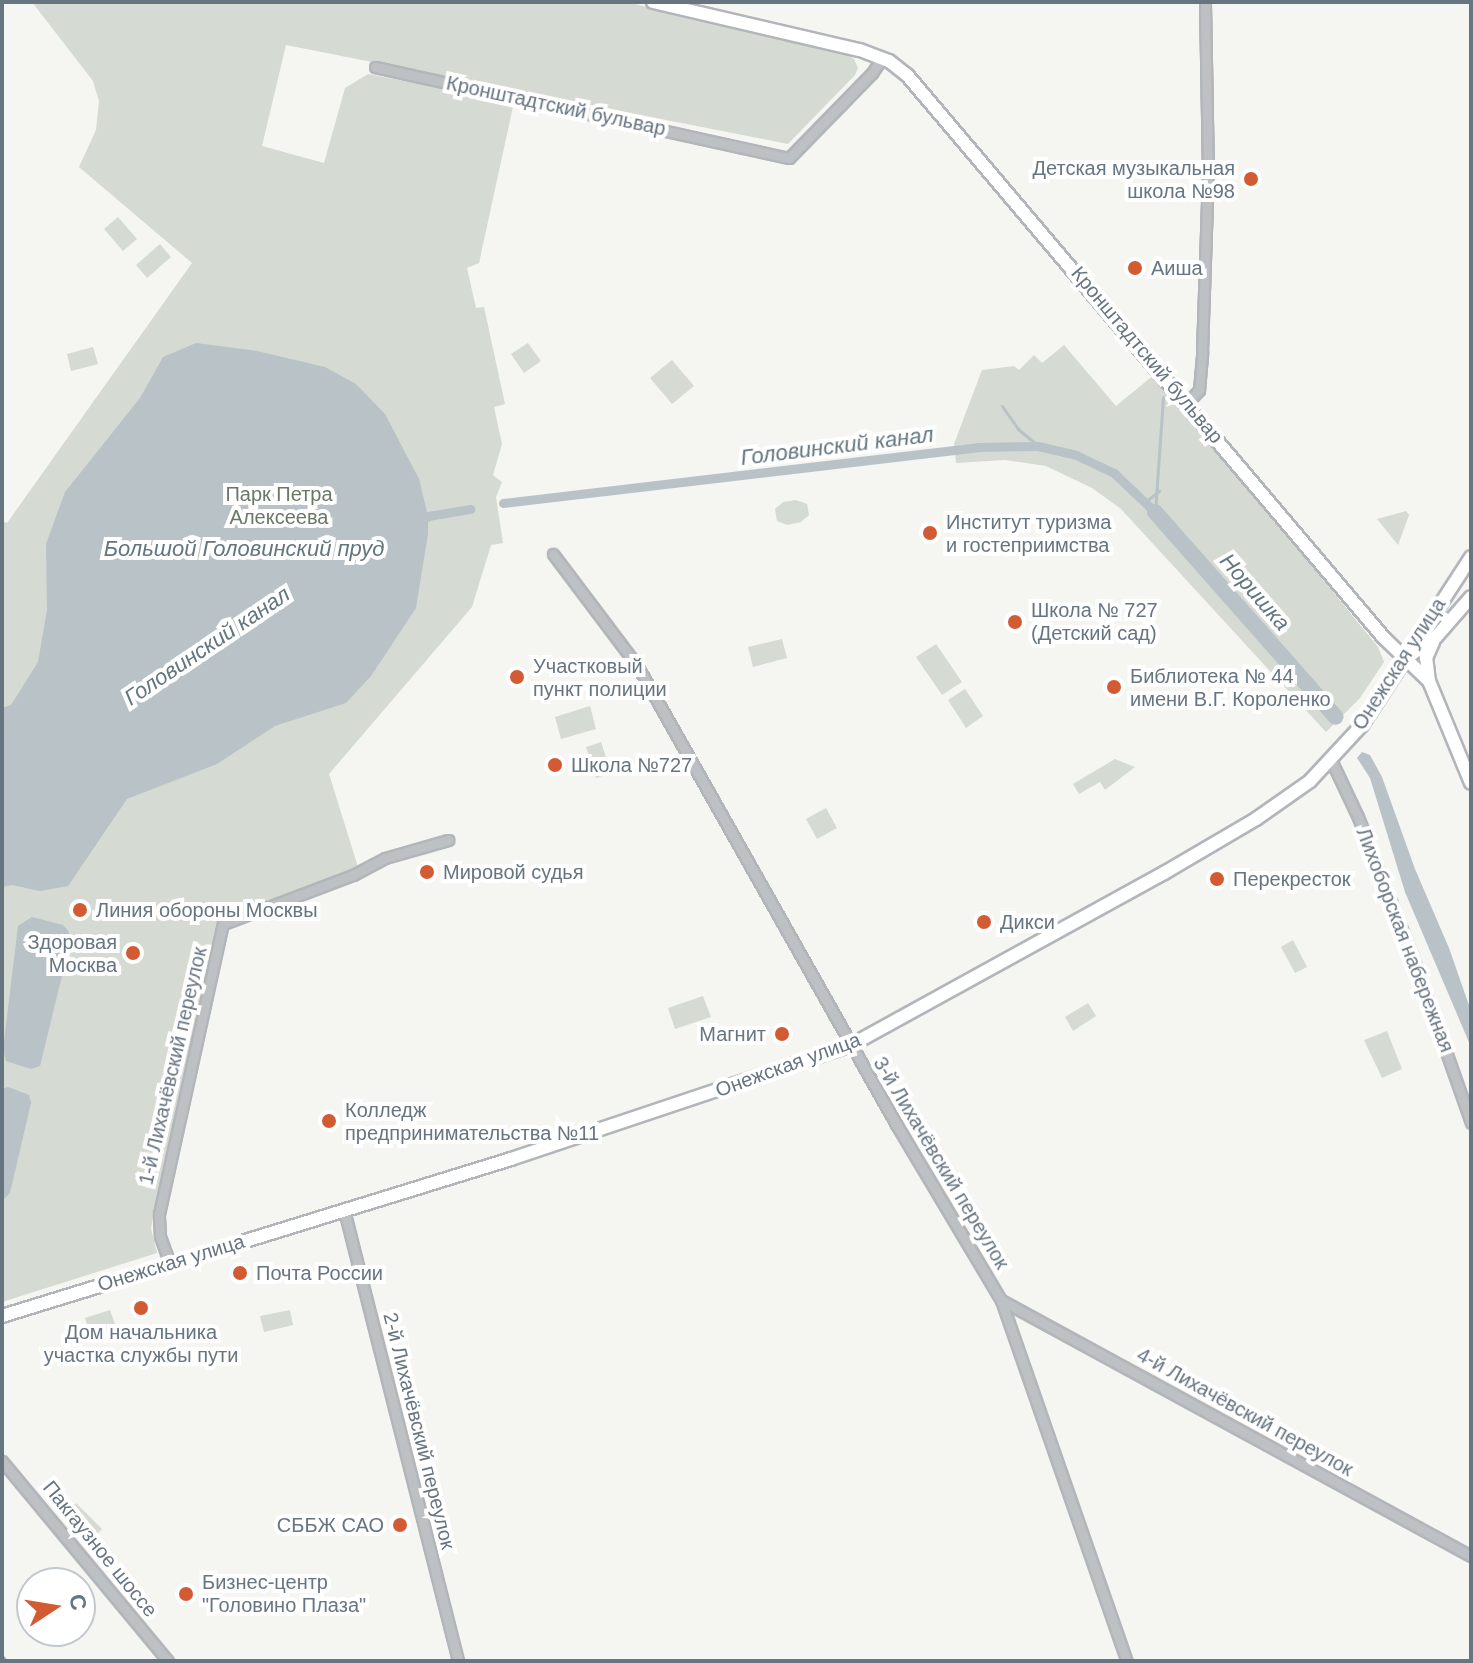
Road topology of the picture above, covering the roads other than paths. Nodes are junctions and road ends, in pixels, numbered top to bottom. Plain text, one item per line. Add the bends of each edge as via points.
1 (653, 2) edge
2 (1205, 2) edge
3 (882, 58) junction
4 (375, 67) dead end
5 (1187, 403) junction
6 (553, 554) dead end
7 (1471, 557) edge
8 (1471, 597) edge
9 (1436, 637) junction
10 (1406, 658) junction
11 (1429, 681) junction
12 (1331, 760) junction
13 (1471, 783) edge
14 (448, 840) dead end
15 (851, 1045) junction
16 (1471, 1123) edge
17 (344, 1210) junction
18 (170, 1264) junction
19 (1001, 1300) junction
20 (2, 1316) edge
21 (2, 1461) edge
22 (1471, 1556) edge
23 (168, 1661) edge
24 (458, 1661) edge
25 (1127, 1661) edge

1 - 3 main road, Кронштадтский бульвар
2 - 5 street via 1208,175 1203,340 1199,390
3 - 4 street, Кронштадтский бульвар via 789,158
3 - 5 main road, Кронштадтский бульвар via 907,75 944,116
5 - 10 main road, Кронштадтский бульвар
6 - 15 street, 3-й Лихачёвский переулок via 638,667
7 - 10 main road, Онежская улица
8 - 9 main road
9 - 10 main road
9 - 11 main road via 1426,658
10 - 11 main road
10 - 12 main road, Онежская улица via 1362,725
11 - 13 main road
12 - 15 main road, Онежская улица via 1256,819
12 - 16 street, Лихоборская набережная via 1358,817
14 - 18 street, 1-й Лихачёвский переулок via 385,858 223,924 159,1214
15 - 17 main road, Онежская улица
15 - 19 street, 3-й Лихачёвский переулок
17 - 18 main road, Онежская улица
17 - 24 street, 2-й Лихачёвский переулок
18 - 20 main road, Онежская улица
19 - 22 street, 4-й Лихачёвский переулок
19 - 25 street, 3-й Лихачёвский переулок
21 - 23 street, Пакгаузное шоссе

